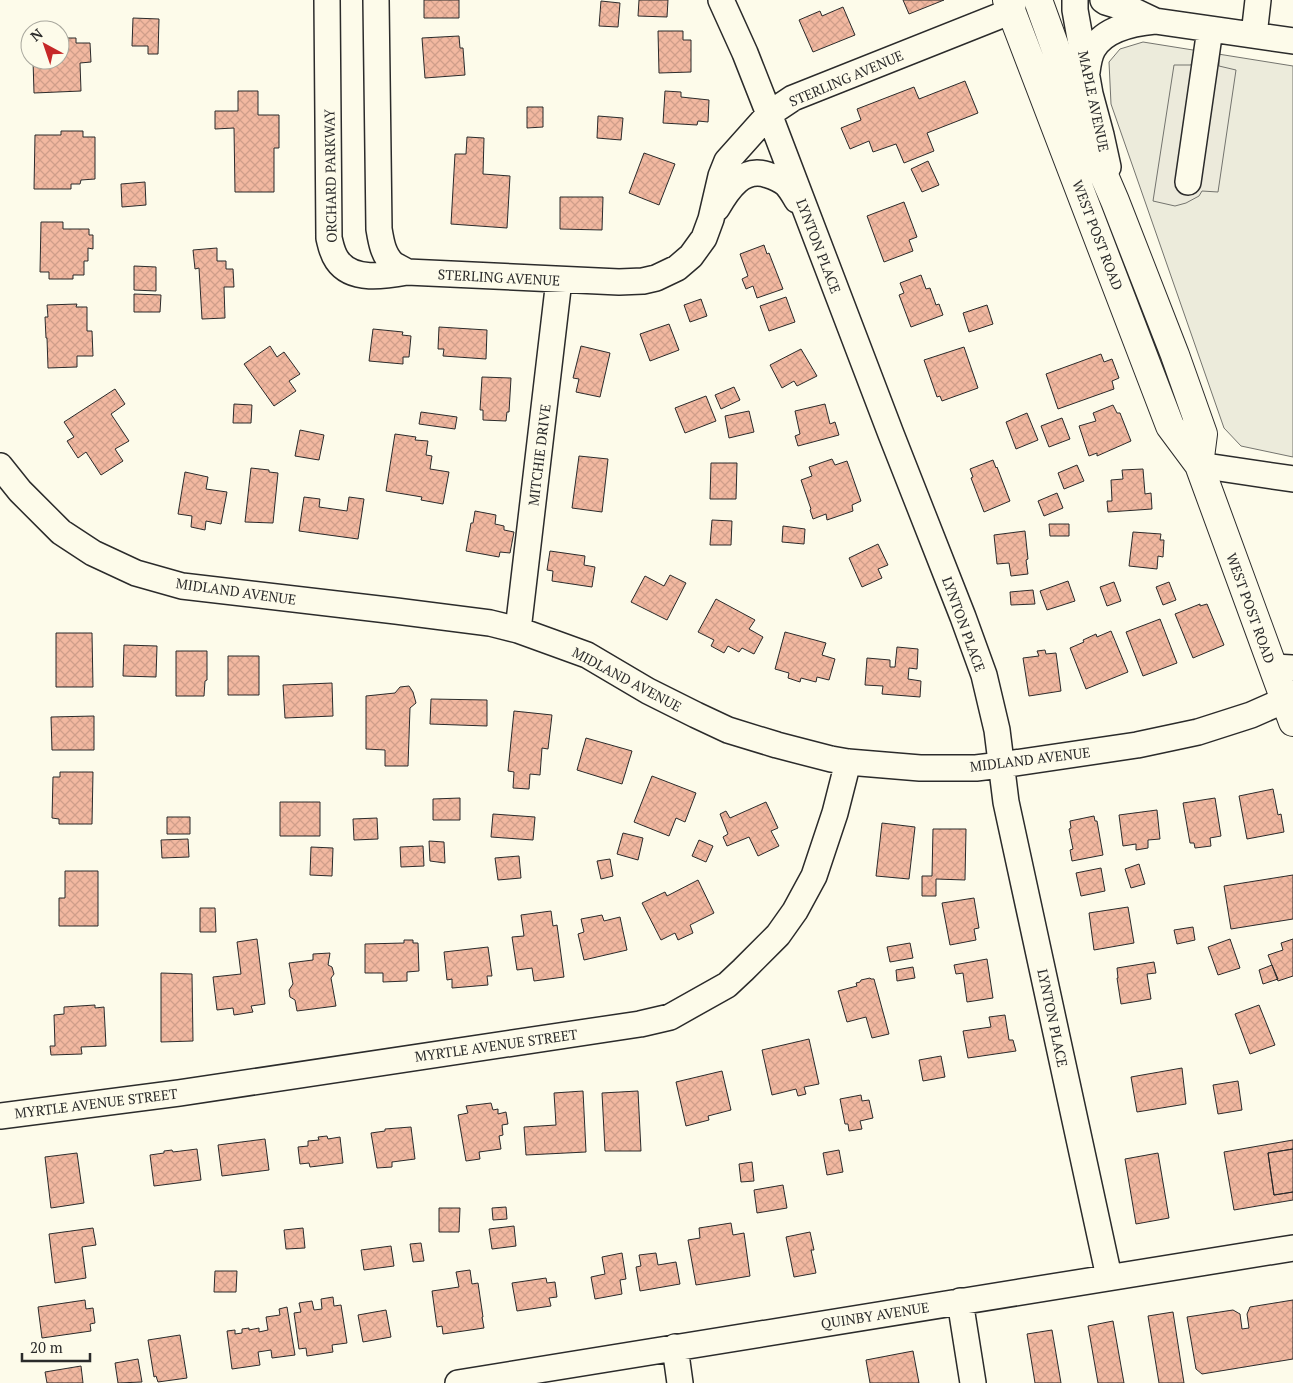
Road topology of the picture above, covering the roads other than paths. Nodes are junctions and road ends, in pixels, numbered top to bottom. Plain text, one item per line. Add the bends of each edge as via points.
1 (327, 0) edge
2 (376, 0) edge
3 (721, 0) edge
4 (1038, 0) edge
5 (1075, 0) edge
6 (1103, 0) edge
7 (1258, 0) edge
8 (1011, 4) edge
9 (1155, 21) junction
10 (1210, 29) junction
11 (1254, 35) junction
12 (1293, 40) edge
13 (1087, 73) junction
14 (769, 114) junction
15 (1188, 182) dead end
16 (1115, 201) junction
17 (805, 210) junction
18 (711, 219) junction
19 (407, 272) junction
20 (559, 280) junction
21 (1199, 465) junction
22 (0, 466) edge
23 (1293, 479) edge
24 (518, 630) junction
25 (1283, 667) edge
26 (1289, 711) edge
27 (848, 762) junction
28 (1001, 765) junction
29 (0, 1116) edge
30 (1293, 1248) edge
31 (1109, 1277) junction
32 (960, 1301) junction
33 (675, 1347) junction
34 (458, 1383) edge
35 (680, 1383) edge
36 (974, 1383) edge

1 - 19 street, ORCHARD PARKWAY via 329,238 332,252 346,269 356,273 377,277
2 - 19 street via 379,230 385,253 393,264
3 - 14 street, LYNTON PLACE
4 - 16 main road, WEST POST ROAD via 1088,138
5 - 13 street, MAPLE AVENUE
6 - 9 street
7 - 11 street
8 - 14 street, STERLING AVENUE via 793,98
8 - 21 main road, WEST POST ROAD via 1170,426
9 - 10 street
9 - 13 street via 1135,23 1109,33 1093,48
10 - 11 street
10 - 15 street
11 - 12 street
13 - 16 street, MAPLE AVENUE
14 - 17 street, LYNTON PLACE
14 - 18 street, STERLING AVENUE via 727,161
16 - 21 main road, WEST POST ROAD via 1203,434
17 - 18 street, STERLING AVENUE via 786,184 764,173 755,173 746,174 734,184
17 - 28 street, LYNTON PLACE via 984,675
18 - 20 street, STERLING AVENUE via 704,238 691,256 678,268 656,278 619,282
19 - 20 street, STERLING AVENUE
20 - 24 street, MITCHIE DRIVE
21 - 23 street
21 - 25 main road, WEST POST ROAD
22 - 24 street, MIDLAND AVENUE via 61,532 94,553 136,573 182,586 490,623
24 - 27 street, MIDLAND AVENUE via 587,655 648,691 728,730 777,746
25 - 26 main road, WEST POST ROAD
26 - 28 street, MIDLAND AVENUE via 1251,715 1198,732 1137,745
27 - 28 street, MIDLAND AVENUE via 920,768
27 - 29 street, MYRTLE AVENUE STREET via 814,876 795,911 778,935 727,985 670,1017 189,1091
28 - 31 street, LYNTON PLACE via 1006,802
30 - 31 street, QUINBY AVENUE
31 - 32 street, QUINBY AVENUE
32 - 33 street, QUINBY AVENUE
32 - 36 street
33 - 34 street, QUINBY AVENUE
33 - 35 street

